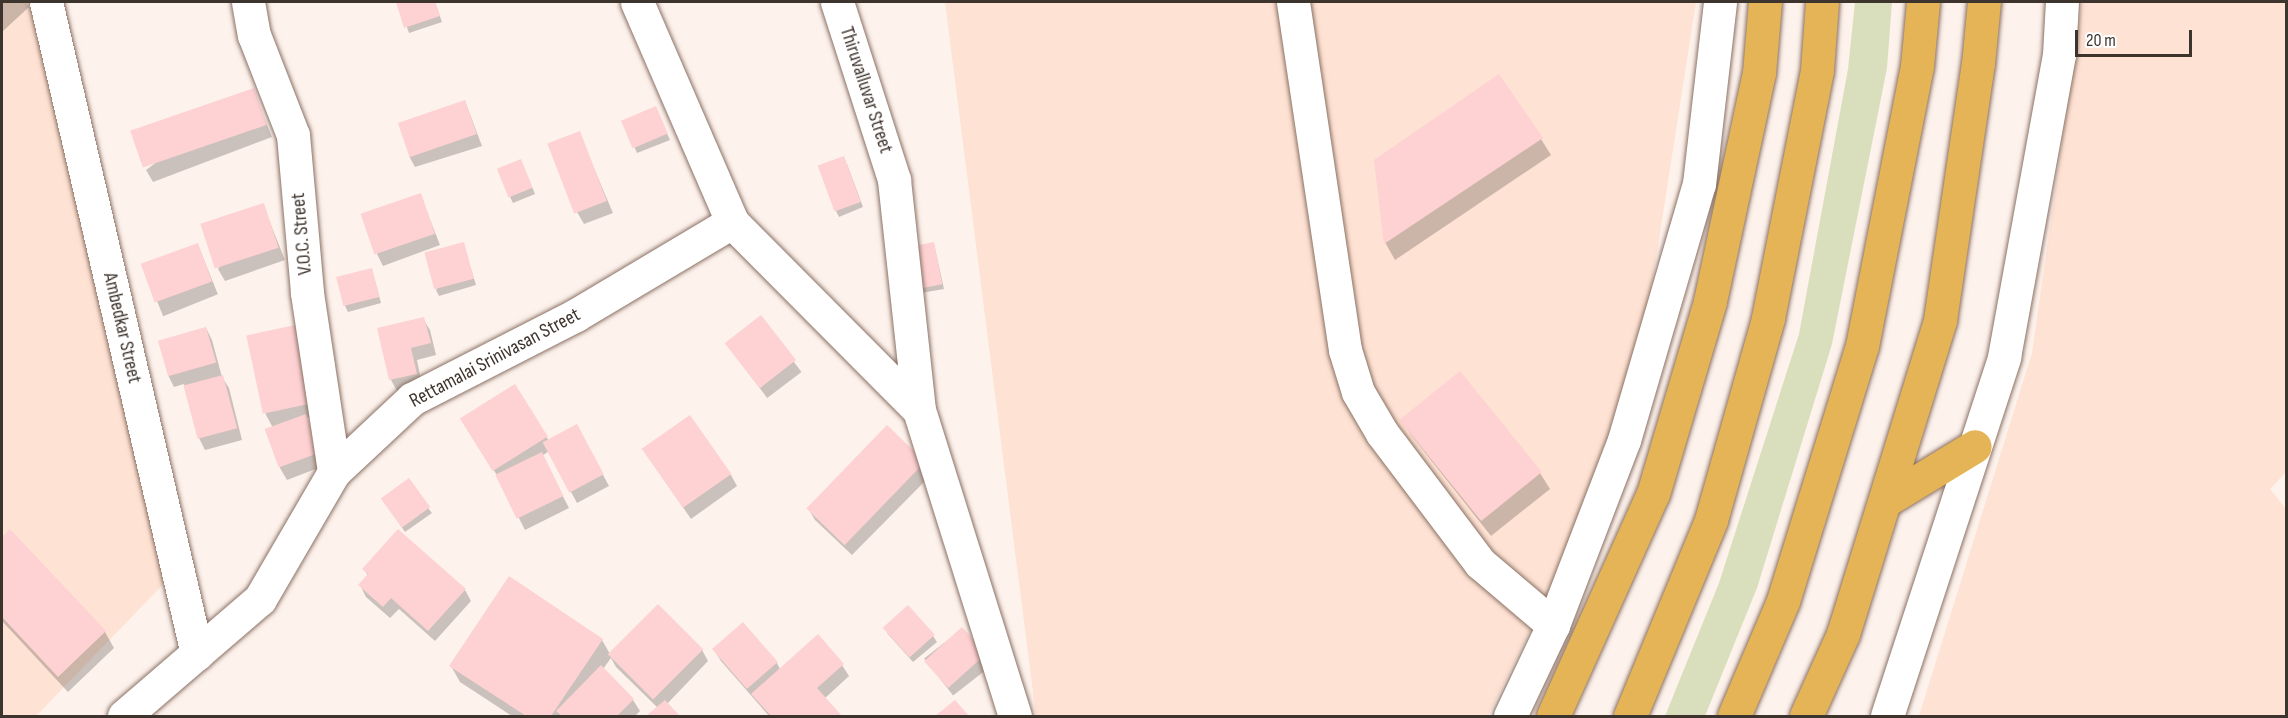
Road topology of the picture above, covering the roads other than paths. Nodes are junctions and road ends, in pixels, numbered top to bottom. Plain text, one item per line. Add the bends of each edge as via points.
1 (46, 2) edge
2 (248, 2) edge
3 (637, 2) edge
4 (837, 2) edge
5 (1293, 2) edge
6 (1720, 2) edge
7 (1765, 2) edge
8 (1822, 2) edge
9 (1923, 2) edge
10 (1984, 2) edge
11 (2061, 2) edge
12 (732, 222) junction
13 (919, 410) junction
14 (1975, 446) junction
15 (334, 472) junction
16 (1885, 501) junction
17 (1553, 625) junction
18 (197, 654) junction
19 (124, 717) edge
20 (1015, 717) edge
21 (1510, 717) edge
22 (1553, 717) edge
23 (1630, 717) edge
24 (1734, 717) edge
25 (1806, 717) edge
26 (1887, 717) edge

1 - 18 street, Ambedkar Street
2 - 15 street, V.O.C. Street via 254,35 293,135 307,293
3 - 12 street
4 - 13 street, Thiruvalluvar Street via 894,180
5 - 17 street via 1345,350 1358,392 1382,433 1480,563
6 - 17 street via 1699,184 1624,440
7 - 22 highway via 1759,73 1710,301 1653,494
8 - 23 highway via 1817,70 1768,318 1711,520
9 - 24 highway via 1917,66 1862,346 1783,601
10 - 16 highway via 1940,320
11 - 14 street via 2059,55 2004,357
12 - 13 street
12 - 15 street, Rettamalai Srinivasan Street via 576,315 412,399
13 - 20 street, Thiruvalluvar Street
14 - 16 highway
14 - 26 street
15 - 18 street, Rettamalai Srinivasan Street via 260,599
16 - 25 highway via 1843,634
17 - 21 street
18 - 19 street, Rettamalai Srinivasan Street

